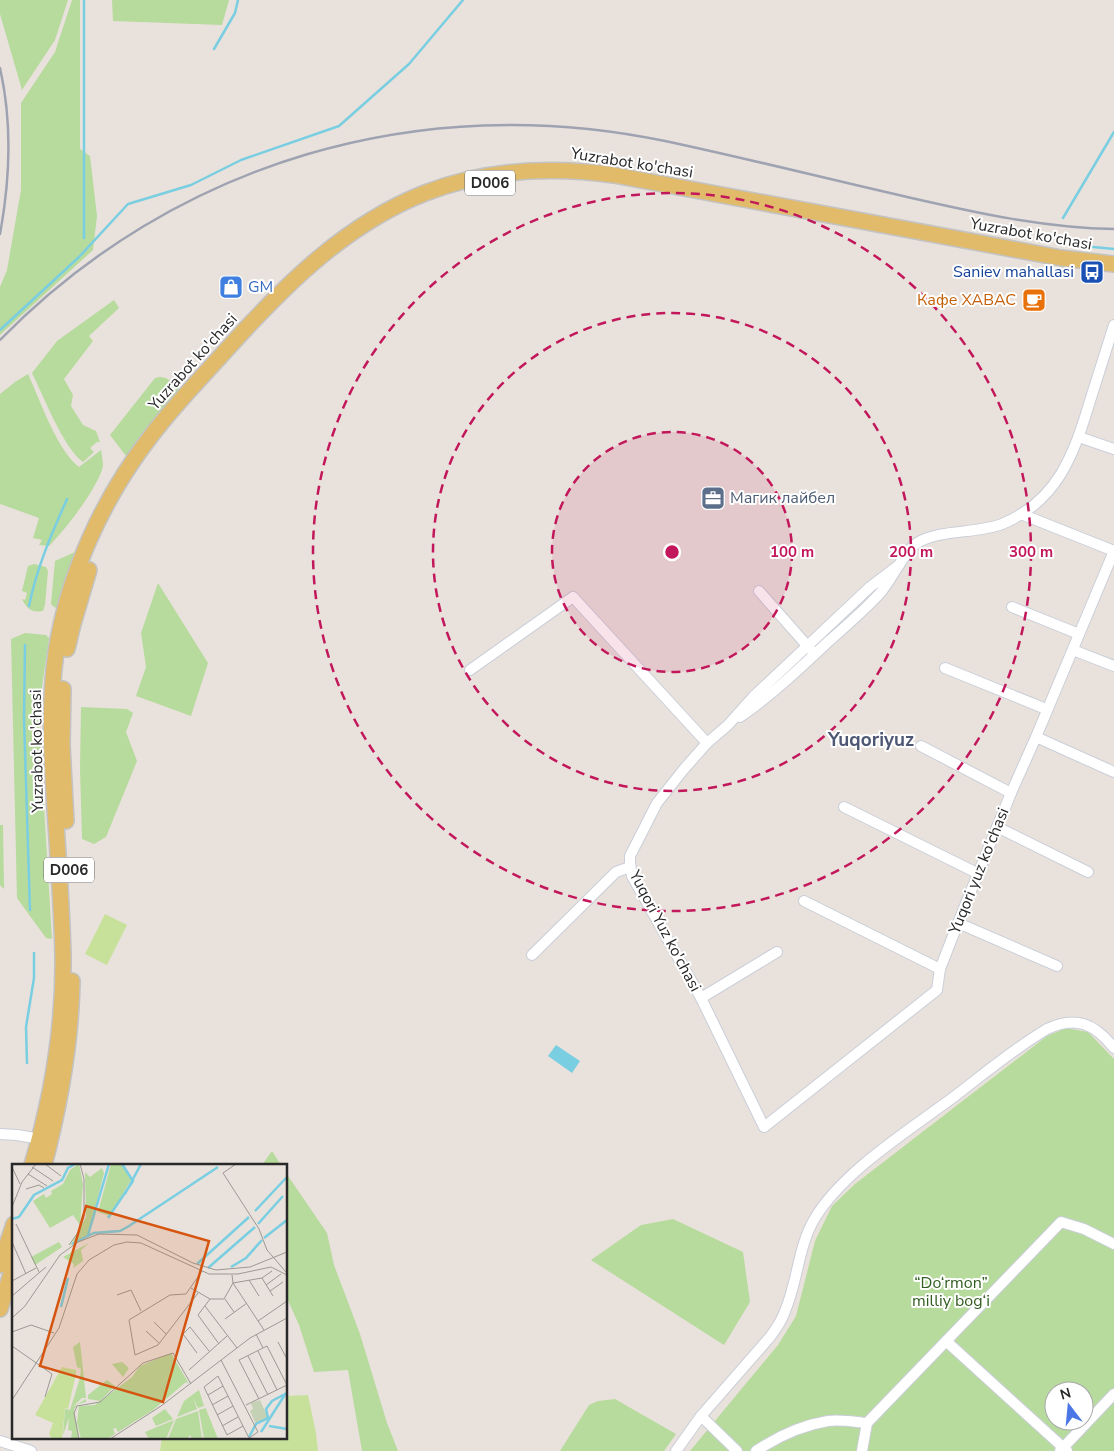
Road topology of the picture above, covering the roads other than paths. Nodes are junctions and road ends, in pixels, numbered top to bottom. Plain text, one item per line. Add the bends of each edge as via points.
1 (1002, 252) junction
2 (1114, 264) edge
3 (1114, 274) edge
4 (1114, 325) edge
5 (1079, 437) junction
6 (1114, 448) edge
7 (1021, 514) junction
8 (1114, 551) edge
9 (899, 565) junction
10 (1110, 569) edge
11 (758, 591) dead end
12 (1012, 607) dead end
13 (1080, 634) junction
14 (807, 646) junction
15 (1073, 650) junction
16 (815, 655) junction
17 (1114, 666) edge
18 (945, 668) dead end
19 (470, 670) dead end
20 (1046, 709) junction
21 (728, 725) junction
22 (1036, 737) junction
23 (707, 744) junction
24 (921, 746) dead end
25 (1114, 772) edge
26 (1011, 793) junction
27 (844, 807) dead end
28 (997, 827) junction
29 (630, 867) junction
30 (1088, 872) dead end
31 (978, 874) junction
32 (804, 902) dead end
33 (958, 923) junction
34 (777, 952) dead end
35 (532, 954) dead end
36 (68, 958) junction
37 (1057, 966) dead end
38 (940, 969) junction
39 (701, 998) junction
40 (1114, 1048) edge
41 (764, 1127) joint
42 (0, 1134) edge
43 (40, 1139) junction
44 (32, 1164) edge
45 (44, 1164) edge
46 (12, 1230) edge
47 (1114, 1244) edge
48 (0, 1265) edge
49 (12, 1270) edge
50 (0, 1309) edge
51 (946, 1341) junction
52 (1114, 1394) edge
53 (701, 1416) junction
54 (867, 1423) junction
55 (0, 1441) edge
56 (1064, 1450) edge
57 (31, 1451) edge
58 (676, 1451) edge
59 (737, 1451) edge
60 (756, 1451) edge
61 (862, 1451) edge

1 - 2 main road, Yuzrabot ko'chasi / D006
1 - 3 main road, Yuzrabot ko'chasi / D006 via 1059,268
1 - 36 main road, Yuzrabot ko'chasi / D006 via 591,172 544,169 503,172 424,193 371,220 331,248 273,300 176,405 137,454 108,501 84,554 68,623 64,667 62,720
4 - 5 street, Yuqori Yuz ko'chasi
5 - 6 street
5 - 7 street, Yuqori Yuz ko'chasi via 1054,485
7 - 8 street
7 - 9 street, Yuqori Yuz ko'chasi via 999,525 935,537 916,544
8 - 10 street, Yuqori yuz ko'chasi
9 - 14 street, Yuqori Yuz ko'chasi via 870,587
9 - 16 street, Yuqori Yuz ko'chasi via 881,591
10 - 13 street, Yuqori yuz ko'chasi
11 - 14 street
12 - 13 street
13 - 15 street, Yuqori yuz ko'chasi
14 - 16 street
14 - 21 street, Yuqori Yuz ko'chasi
15 - 17 street
15 - 20 street, Yuqori yuz ko'chasi
16 - 21 street, Yuqori Yuz ko'chasi
18 - 20 street
19 - 23 street via 573,597
20 - 22 street, Yuqori yuz ko'chasi
21 - 23 street, Yuqori Yuz ko'chasi
22 - 25 street
22 - 26 street, Yuqori yuz ko'chasi
23 - 29 street, Yuqori Yuz ko'chasi via 657,803 633,849
24 - 26 street
26 - 28 street, Yuqori yuz ko'chasi
27 - 31 street
28 - 30 street
28 - 31 street, Yuqori yuz ko'chasi
29 - 35 street via 616,872
29 - 39 street, Yuqori Yuz ko'chasi via 632,876
31 - 33 street, Yuqori yuz ko'chasi
32 - 38 street
33 - 37 street
33 - 38 street, Yuqori yuz ko'chasi
34 - 39 street
36 - 43 main road, Yuzrabot ko'chasi / D006 via 59,1033
36 - 45 main road, Yuzrabot ko'chasi / D006 via 70,1026 66,1068
38 - 41 street, Yuqori yuz ko'chasi via 936,991
39 - 41 street, Yuqori Yuz ko'chasi
40 - 53 street via 1088,1025 1065,1022 1047,1029 851,1175 828,1199 812,1224 779,1324
42 - 43 street
43 - 44 main road, Yuzrabot ko'chasi / D006
46 - 48 main road
47 - 51 street via 1084,1228 1061,1222
49 - 50 main road
51 - 54 street
51 - 56 street
52 - 56 street
53 - 58 street
53 - 59 street
54 - 60 street via 829,1420 798,1430
54 - 61 street
55 - 57 street

